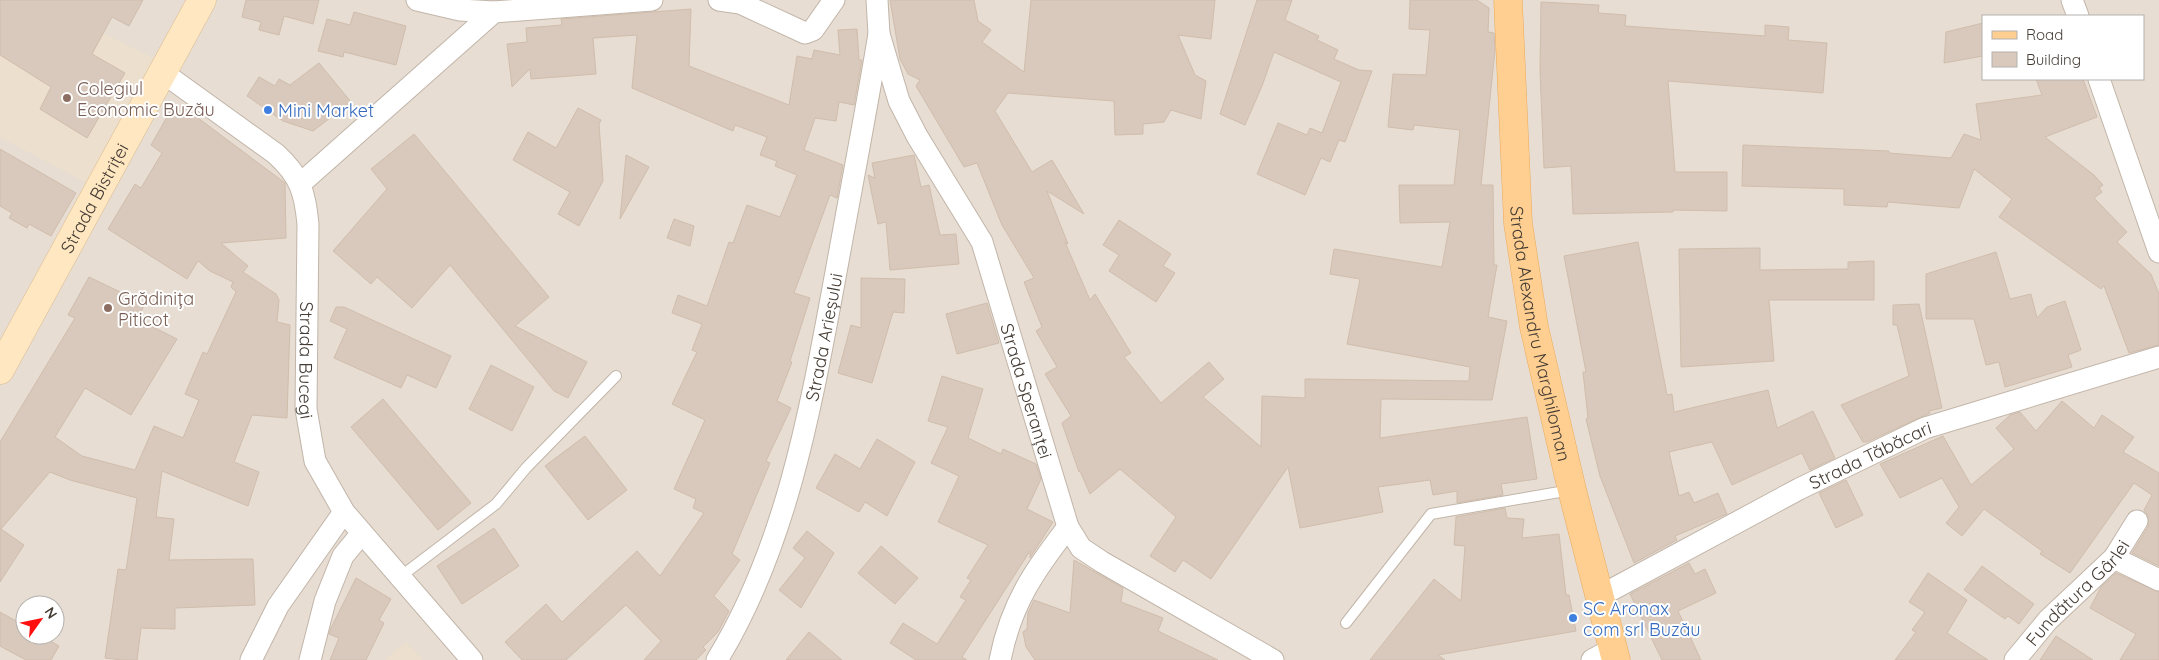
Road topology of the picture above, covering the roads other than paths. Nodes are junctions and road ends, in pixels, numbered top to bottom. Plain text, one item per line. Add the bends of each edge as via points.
1 (202, 0) edge
2 (417, 0) edge
3 (652, 0) edge
4 (719, 0) edge
5 (834, 0) edge
6 (877, 0) edge
7 (1508, 0) edge
8 (2072, 0) edge
9 (494, 12) junction
10 (2078, 15) edge
11 (879, 34) junction
12 (162, 72) junction
13 (2099, 80) edge
14 (300, 184) junction
15 (2159, 252) edge
16 (2159, 357) edge
17 (0, 370) edge
18 (616, 376) dead end
19 (1572, 490) junction
20 (344, 512) junction
21 (2137, 521) dead end
22 (1068, 528) junction
23 (362, 533) junction
24 (2114, 558) junction
25 (400, 577) junction
26 (2159, 580) edge
27 (1600, 596) junction
28 (1346, 622) dead end
29 (1607, 656) edge
30 (251, 660) edge
31 (310, 660) edge
32 (472, 660) edge
33 (717, 660) edge
34 (1000, 660) edge
35 (1273, 660) edge
36 (2015, 660) edge

1 - 12 street, Strada Bistriței
2 - 9 street via 460,10
3 - 9 street
4 - 5 street via 740,3 805,33 813,30
6 - 11 street, Strada Arieșului
7 - 19 main road, Strada Alexandru Marghiloman via 1518,222 1534,327
8 - 10 street
9 - 14 street
11 - 22 street, Strada Speranței via 899,101 982,242
11 - 33 street, Strada Arieșului via 817,372 783,512 751,599
12 - 14 street, Strada Bucegi via 276,154 292,168
12 - 17 street, Strada Bistriței
13 - 15 street
14 - 20 street, Strada Bucegi via 306,201 308,224 306,409 315,461
16 - 27 street, Strada Tăbăcari via 1925,428 1799,489
18 - 25 lane via 526,468 496,504
19 - 27 main road, Strada Alexandru Marghiloman
19 - 28 lane via 1431,514
20 - 23 street, Strada Bucegi
20 - 30 street via 278,606
21 - 24 street, Fundătura Gârlei
22 - 34 street via 1030,577 1004,640
22 - 35 street, Strada Speranței via 1081,548 1102,562
23 - 25 street, Strada Bucegi
23 - 31 street via 343,556 325,601
24 - 26 street
24 - 36 street, Fundătura Gârlei via 2048,620
25 - 32 street, Strada Bucegi
27 - 29 main road, Strada Alexandru Marghiloman

